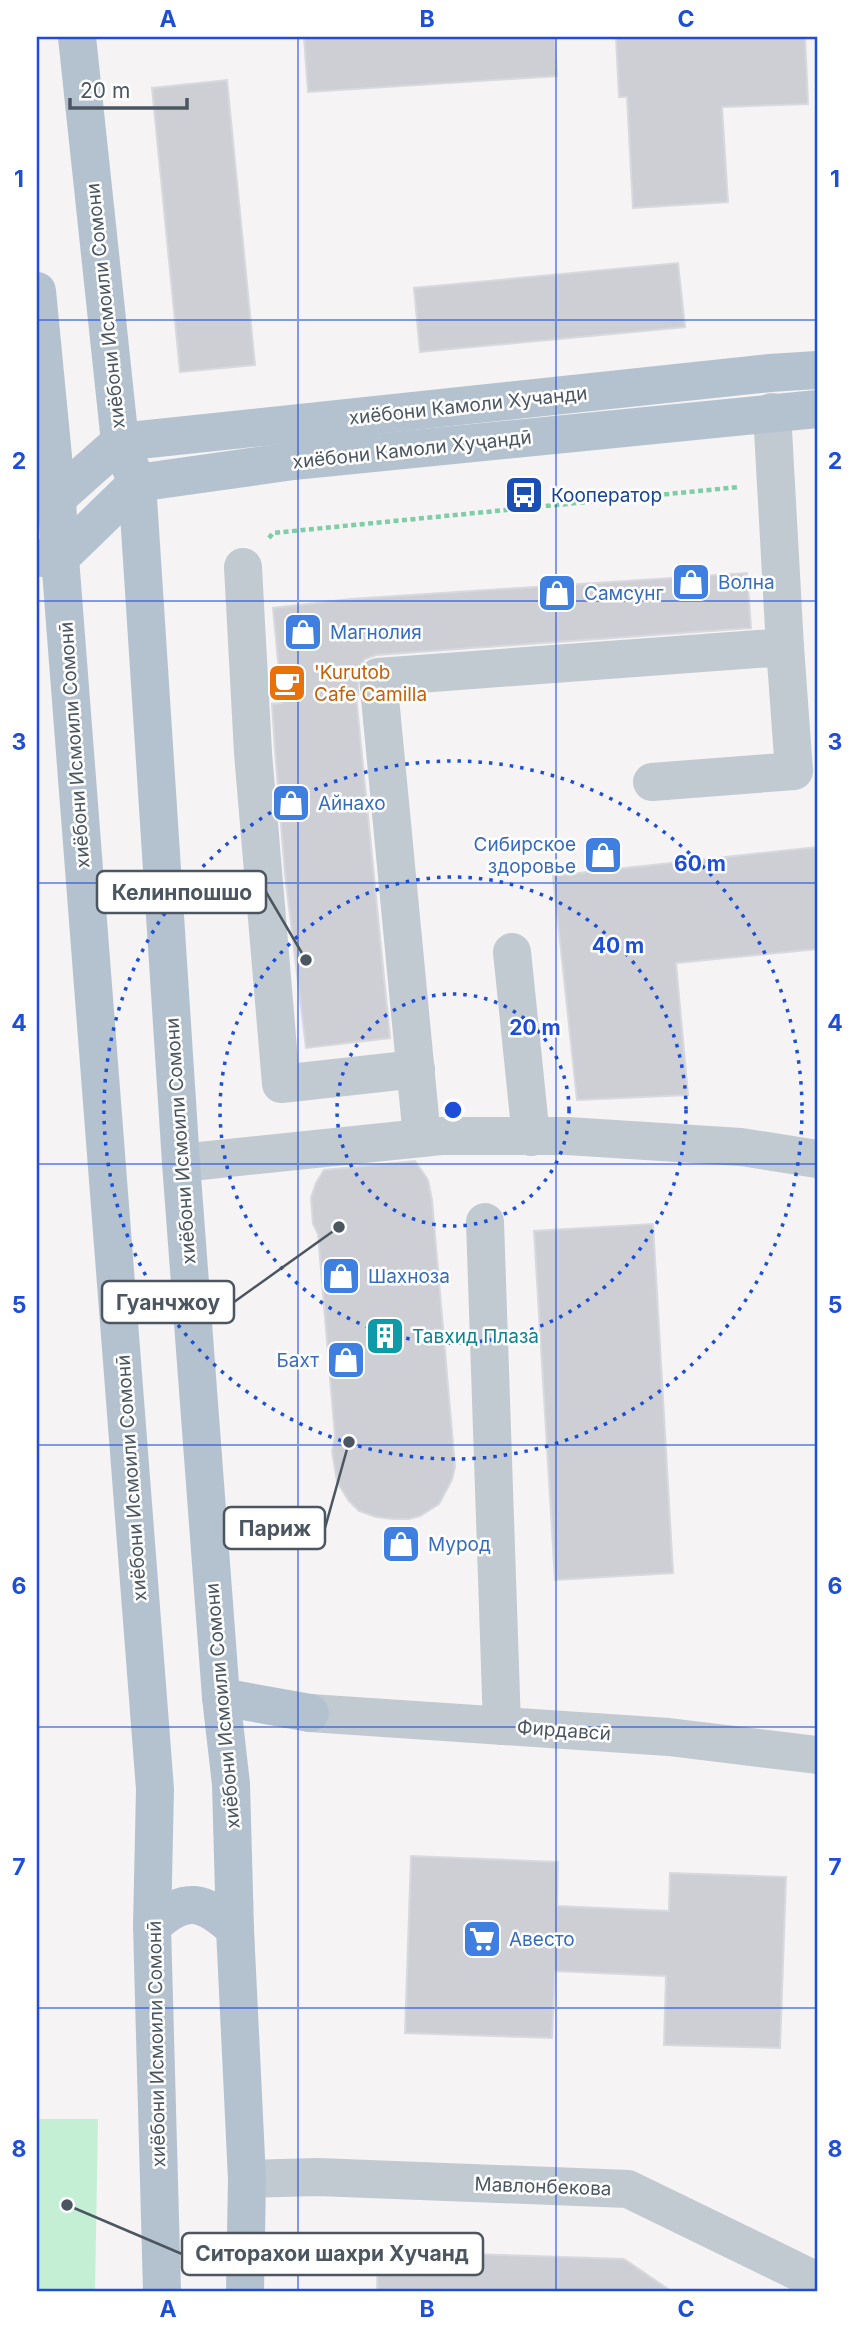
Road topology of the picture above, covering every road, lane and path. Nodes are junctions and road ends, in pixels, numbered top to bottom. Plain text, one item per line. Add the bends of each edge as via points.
1 (77, 37) edge
2 (37, 291) edge
3 (817, 370) edge
4 (817, 409) edge
5 (772, 412) junction
6 (120, 442) junction
7 (137, 483) junction
8 (776, 483) junction
9 (47, 498) edge
10 (48, 558) edge
11 (243, 568) joint
12 (785, 647) junction
13 (652, 782) dead end
14 (512, 952) dead end
15 (416, 1069) junction
16 (531, 1137) junction
17 (422, 1138) junction
18 (817, 1159) edge
19 (181, 1163) junction
20 (485, 1222) dead end
21 (221, 1696) junction
22 (310, 1713) joint
23 (502, 1726) junction
24 (817, 1755) edge
25 (152, 1926) junction
26 (235, 1929) junction
27 (247, 2179) junction
28 (817, 2281) edge
29 (162, 2291) edge
30 (245, 2291) edge

1 - 6 main road, хиёбони Исмоили Сомони
2 - 9 main road
3 - 6 main road, хиёбони Камоли Хучанди
4 - 5 main road, хиёбони Камоли Хуҷандӣ
5 - 7 main road, хиёбони Камоли Хуҷандӣ via 293,461
5 - 8 street
6 - 7 main road, хиёбони Исмоили Сомони
6 - 9 main road
7 - 10 main road
7 - 19 main road, хиёбони Исмоили Сомони
8 - 11 path via 273,533
8 - 12 street
9 - 10 main road, хиёбони Исмоили Сомонӣ
10 - 25 main road, хиёбони Исмоили Сомонӣ via 155,1789
11 - 15 street via 253,753 281,1084
12 - 13 street via 794,771
12 - 15 street via 378,677
14 - 16 street
15 - 17 street
16 - 17 street
16 - 18 street via 741,1147
17 - 19 street
19 - 21 main road, хиёбони Исмоили Сомони
20 - 23 street
21 - 22 main road
21 - 26 main road, хиёбони Исмоили Сомони via 231,1784
22 - 23 street, Фирдавсӣ
23 - 24 street, Фирдавсӣ via 669,1737
25 - 26 main road via 178,1907 191,1905 215,1911
25 - 29 main road, хиёбони Исмоили Сомонӣ
26 - 27 main road, хиёбони Исмоили Сомони
27 - 28 street, Мавлонбекова via 318,2177 628,2189
27 - 30 main road, хиёбони Исмоили Сомони

